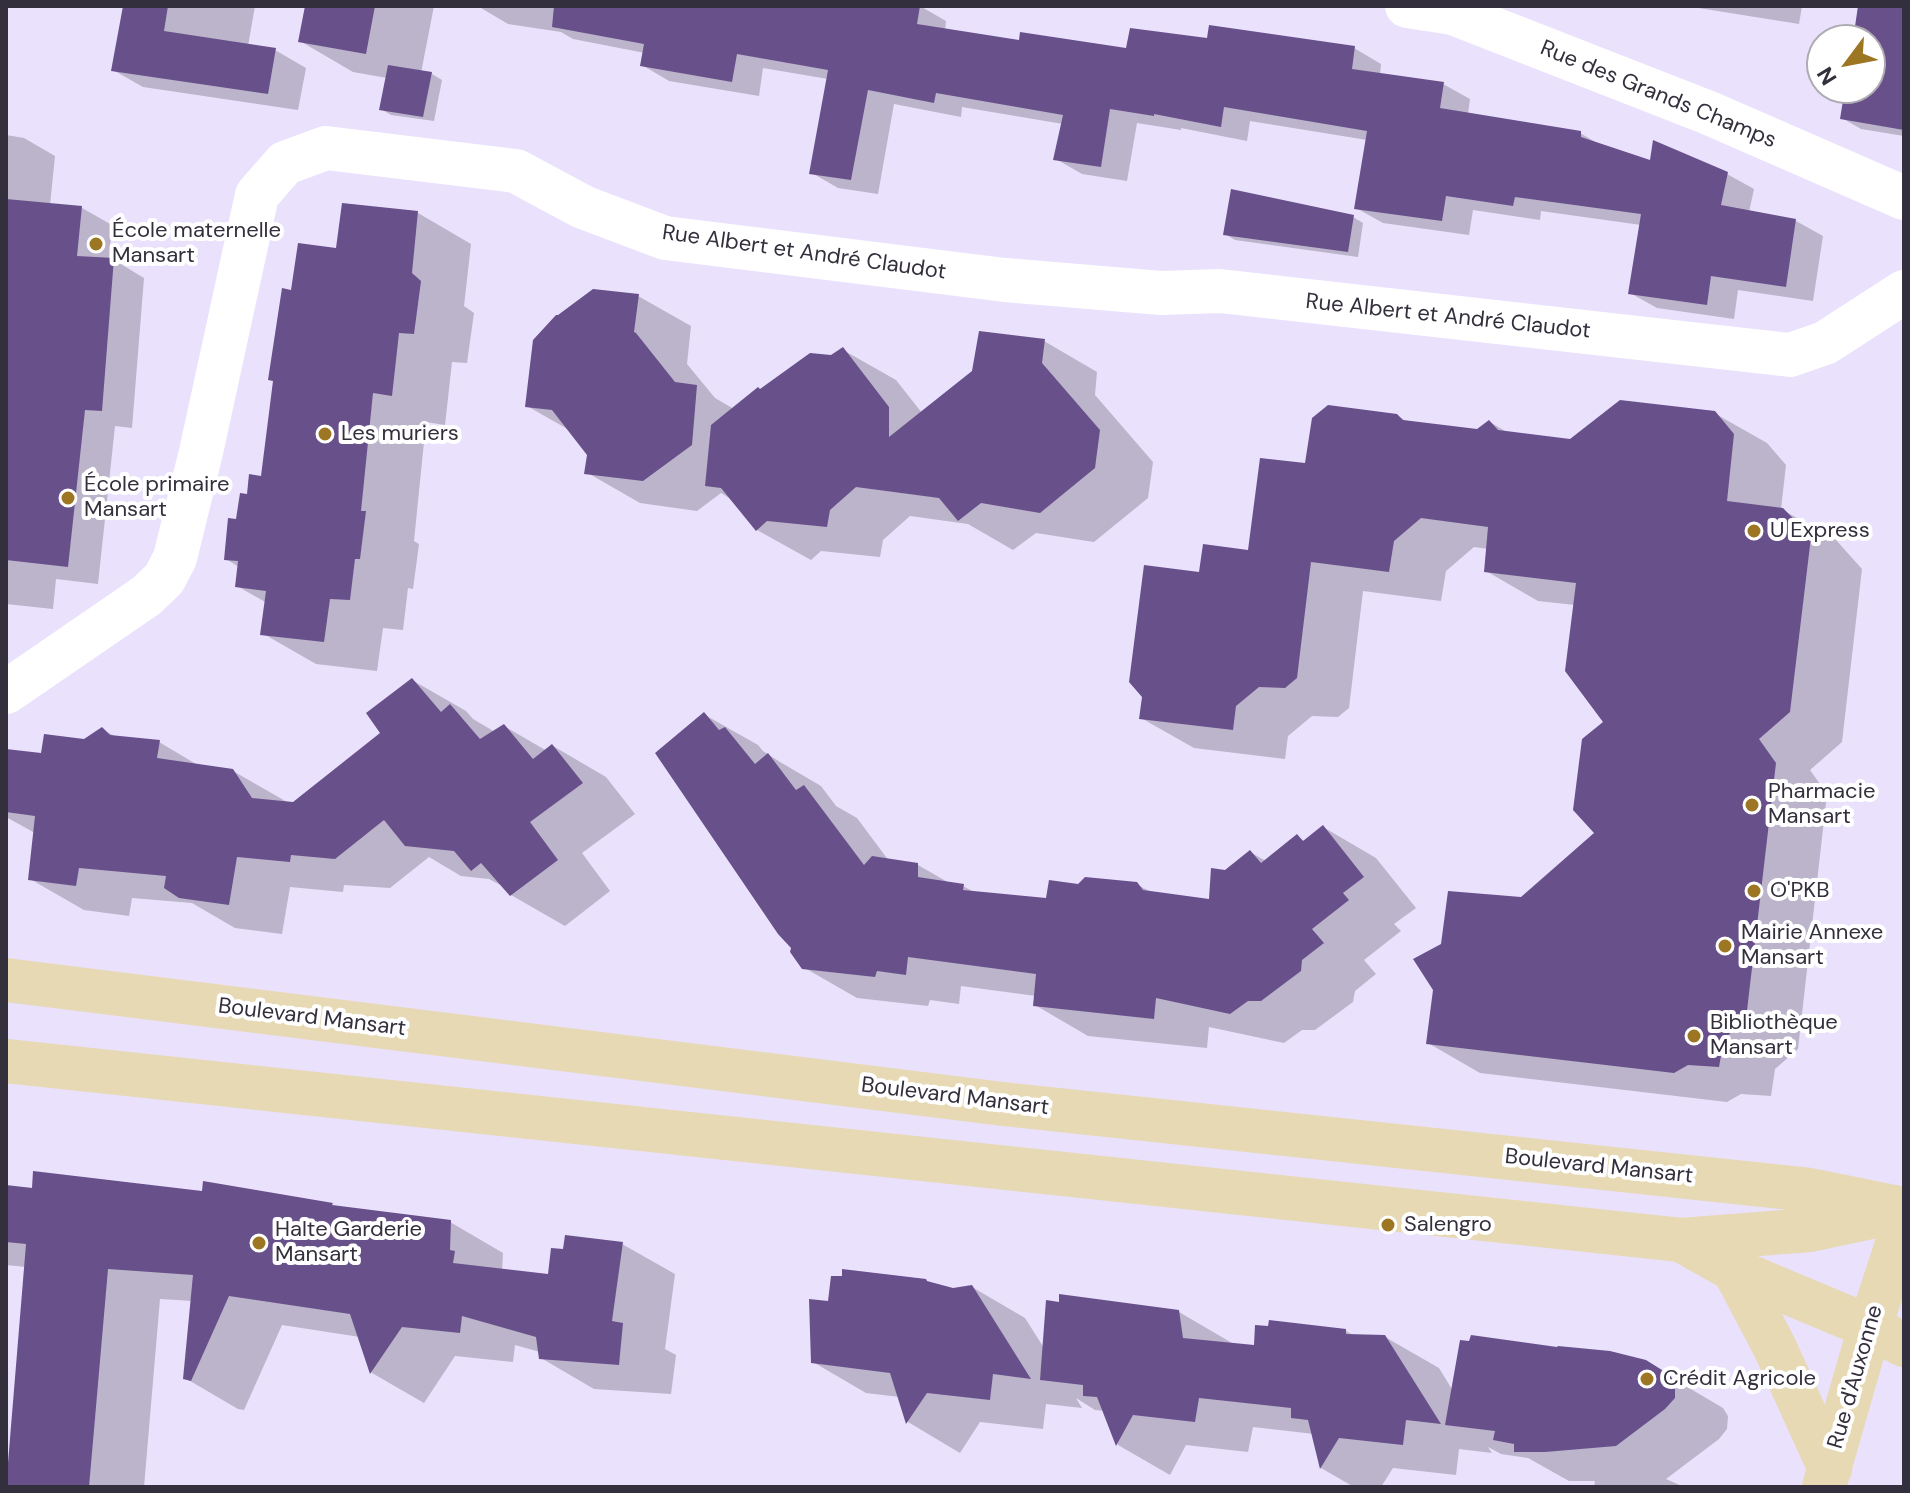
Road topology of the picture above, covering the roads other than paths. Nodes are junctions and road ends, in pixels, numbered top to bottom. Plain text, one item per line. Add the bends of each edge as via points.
1 (1407, 6) edge
2 (1904, 198) edge
3 (1904, 292) edge
4 (6, 692) edge
5 (6, 980) edge
6 (6, 1061) edge
7 (1904, 1210) edge
8 (1904, 1222) edge
9 (1681, 1240) junction
10 (1734, 1270) junction
11 (1893, 1330) edge
12 (1827, 1478) edge

1 - 2 street, Rue des Grands Champs via 1453,13 1709,113
3 - 4 street, Rue Albert et André Claudot via 1825,343 1790,355 1220,291 1161,293 1005,280 665,238 583,207 516,171 326,148 285,163 257,195 183,527 164,579
5 - 7 main road, Boulevard Mansart via 1003,1104 1810,1190
6 - 9 main road
7 - 9 main road via 1810,1230
8 - 11 main road, Rue d'Auxonne
9 - 10 main road
10 - 11 main road
10 - 12 main road via 1775,1348
11 - 12 main road, Rue d'Auxonne

